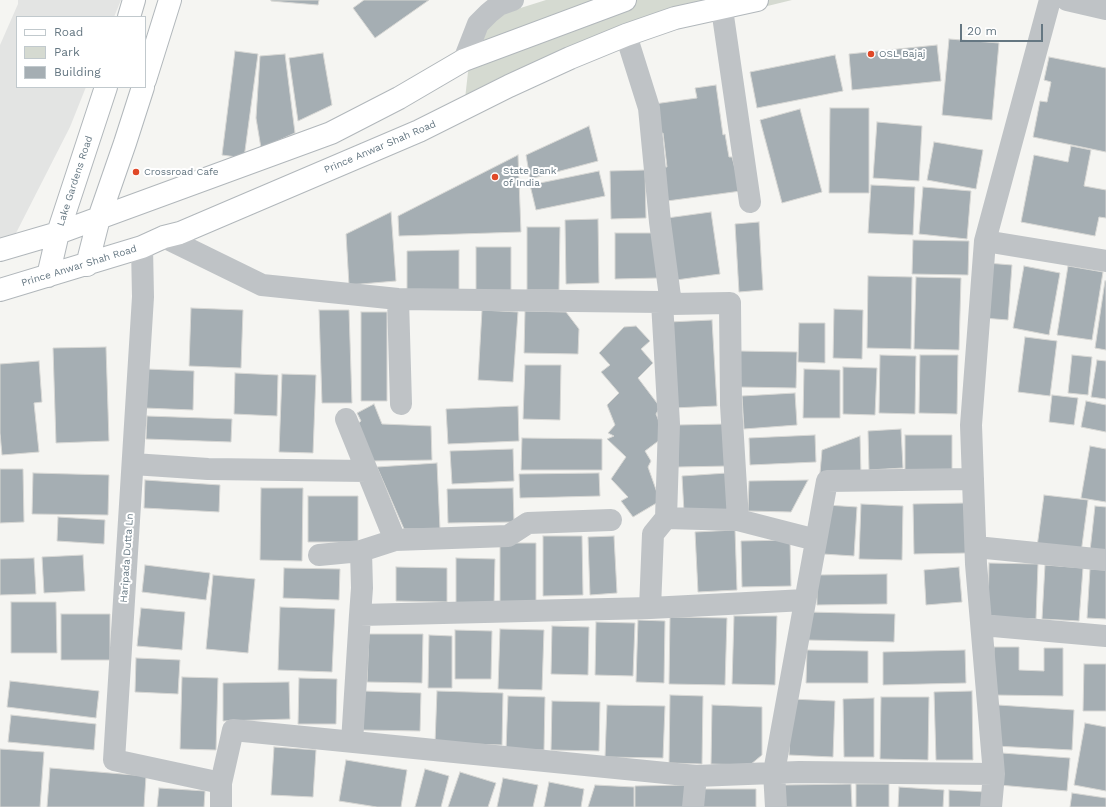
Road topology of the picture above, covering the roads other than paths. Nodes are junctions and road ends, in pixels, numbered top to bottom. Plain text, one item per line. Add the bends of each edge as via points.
1 (134, 0) edge
2 (170, 0) edge
3 (513, 0) edge
4 (625, 0) edge
5 (757, 0) edge
6 (1050, 0) edge
7 (1067, 0) edge
8 (485, 6) edge
9 (722, 9) junction
10 (1106, 10) edge
11 (129, 16) edge
12 (626, 34) junction
13 (464, 60) junction
14 (146, 77) edge
15 (106, 88) edge
16 (143, 88) edge
17 (750, 202) dead end
18 (99, 218) junction
19 (58, 233) junction
20 (164, 237) junction
21 (985, 241) junction
22 (142, 247) junction
23 (0, 250) edge
24 (1106, 261) edge
25 (87, 265) junction
26 (48, 276) junction
27 (0, 290) edge
28 (398, 298) junction
29 (666, 303) junction
30 (401, 404) dead end
31 (346, 419) dead end
32 (133, 464) junction
33 (367, 471) junction
34 (973, 478) junction
35 (666, 518) junction
36 (611, 520) dead end
37 (738, 520) junction
38 (395, 540) junction
39 (816, 540) junction
40 (976, 547) junction
41 (362, 550) junction
42 (320, 555) dead end
43 (1106, 560) edge
44 (805, 600) junction
45 (650, 608) junction
46 (360, 615) junction
47 (982, 625) junction
48 (1106, 636) edge
49 (352, 742) junction
50 (774, 772) junction
51 (994, 774) junction
52 (696, 776) junction
53 (221, 783) junction
54 (221, 807) edge
55 (693, 807) edge
56 (776, 807) edge
57 (991, 807) edge

1 - 11 main road
2 - 14 main road
3 - 8 street
4 - 13 main road
5 - 9 main road, Prince Anwar Shah Road
6 - 21 street
7 - 10 street
8 - 13 street
9 - 12 main road, Prince Anwar Shah Road via 675,18
9 - 17 street
12 - 20 main road, Prince Anwar Shah Road via 515,83 418,131
12 - 29 street via 649,108
13 - 18 main road via 332,133
15 - 19 main road, Lake Gardens Road
16 - 18 main road
18 - 19 main road
18 - 25 main road
19 - 23 main road
19 - 26 main road, Lake Gardens Road
20 - 22 main road, Prince Anwar Shah Road
20 - 28 street via 262,285
21 - 24 street
21 - 34 street via 971,425
22 - 25 main road, Prince Anwar Shah Road
22 - 32 street, Haripada Dutta Ln via 143,297
25 - 26 main road, Prince Anwar Shah Road
26 - 27 main road, Prince Anwar Shah Road
28 - 29 street
28 - 30 street
29 - 35 street
29 - 37 street via 730,303 731,405
31 - 33 street
32 - 33 street via 208,469
32 - 53 street, Haripada Dutta Ln via 114,760
33 - 38 street
34 - 39 street via 827,481
34 - 40 street
35 - 37 street
35 - 45 street via 653,534
36 - 38 street via 528,523 508,536
37 - 39 street
38 - 41 street
39 - 44 street
40 - 43 street
40 - 47 street
41 - 42 street
41 - 46 street
44 - 45 street
44 - 50 street
45 - 46 street
46 - 49 street
47 - 48 street
47 - 51 street
49 - 52 street
49 - 53 street via 233,730
50 - 51 street
50 - 52 street
50 - 56 street
51 - 57 street
52 - 55 street
53 - 54 street

